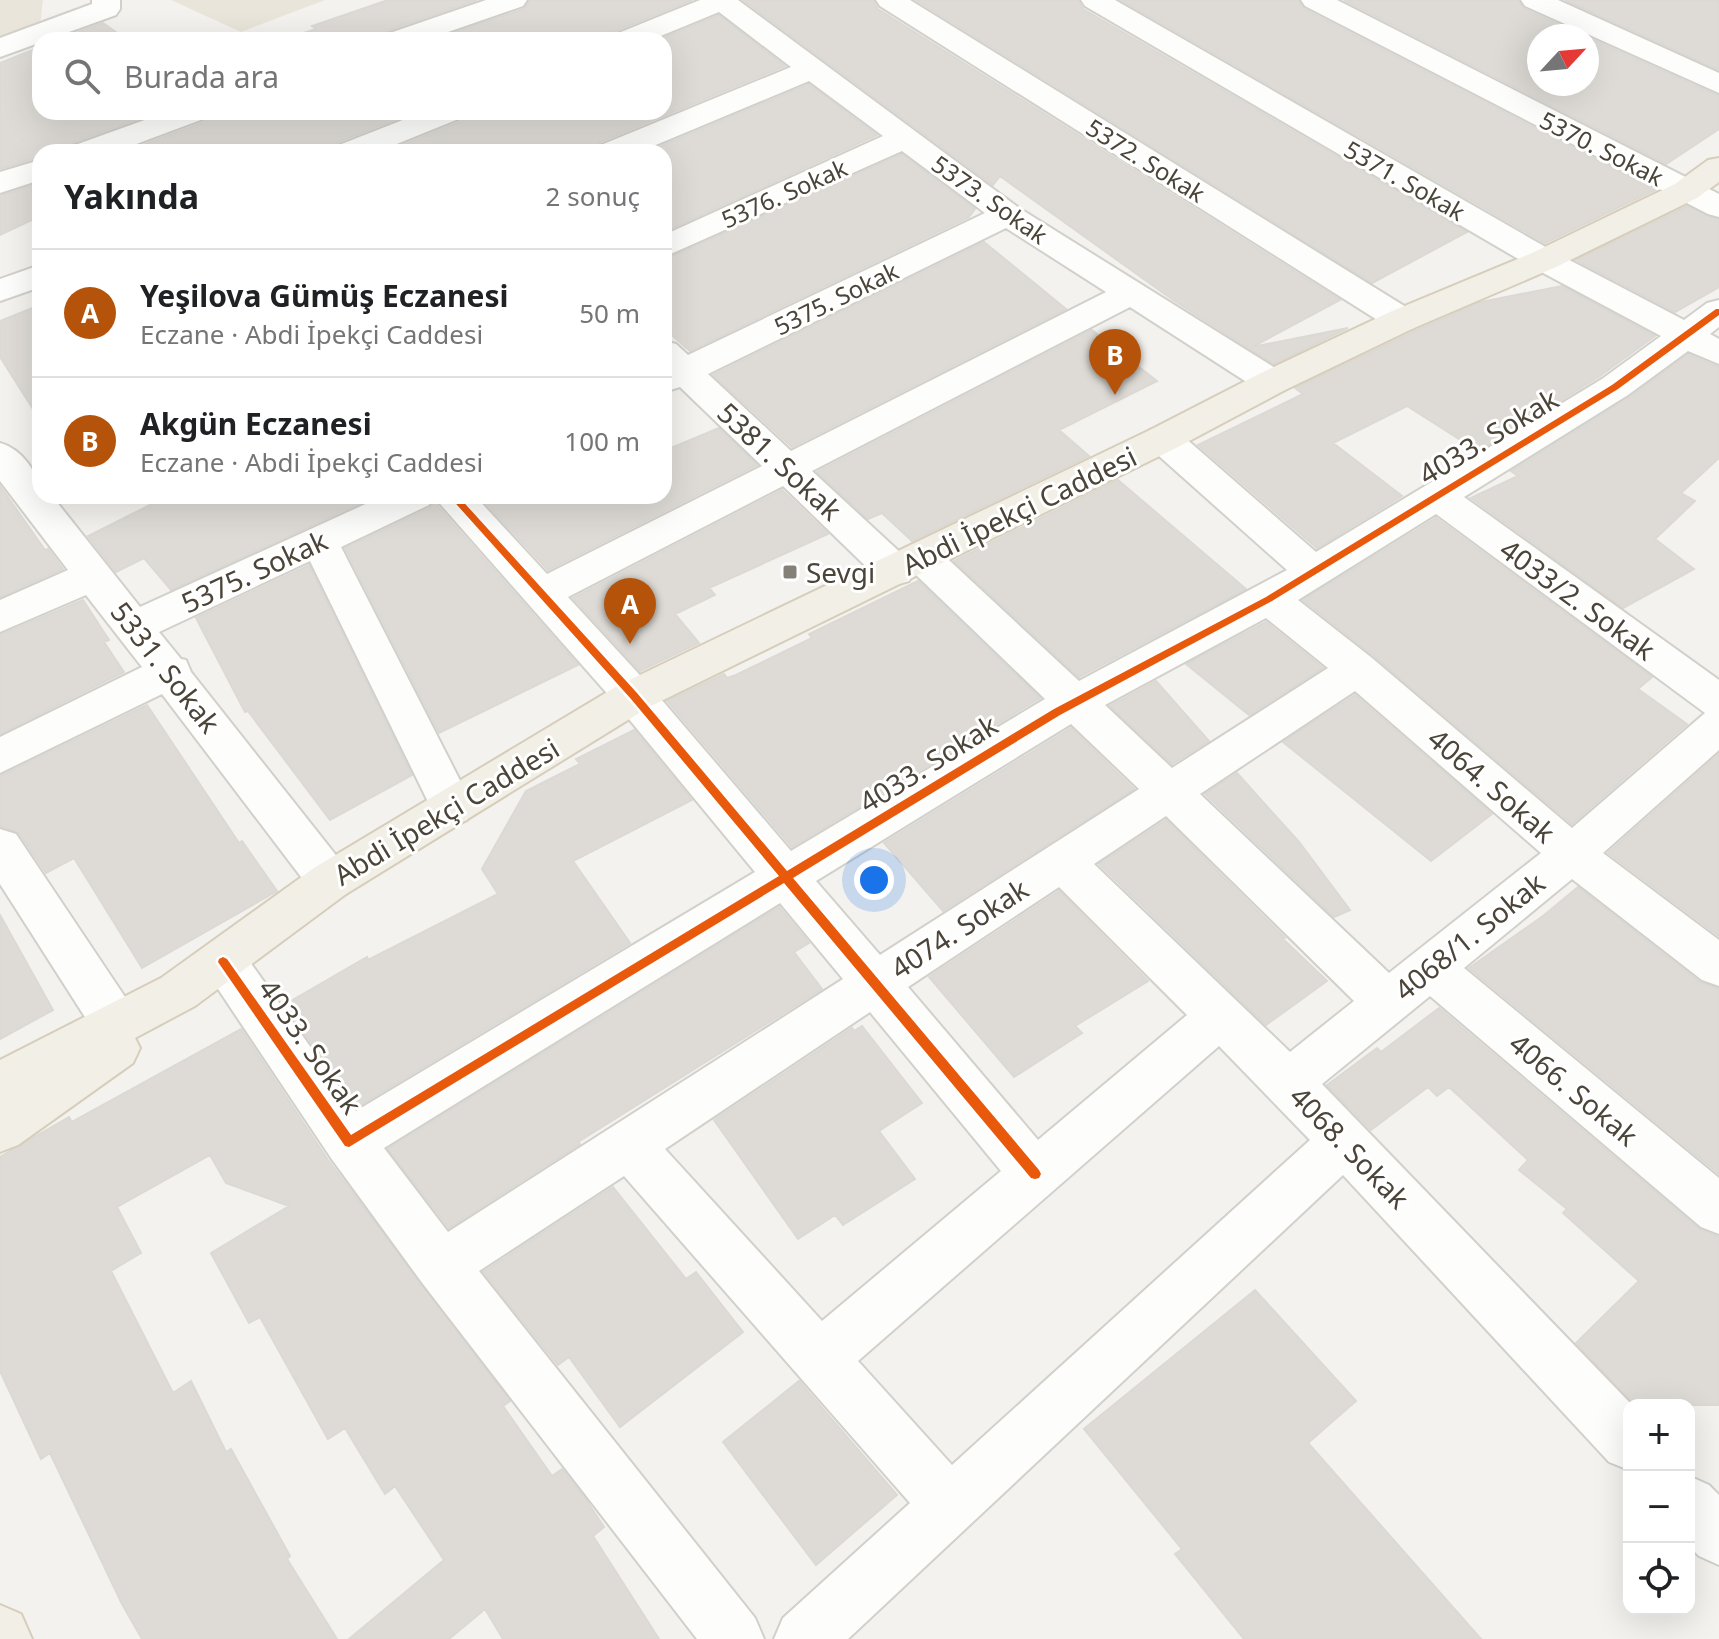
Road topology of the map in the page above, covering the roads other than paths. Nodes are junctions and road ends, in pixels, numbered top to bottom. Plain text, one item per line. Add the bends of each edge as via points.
1 (106, 0) edge
2 (513, 0) edge
3 (890, 0) edge
4 (1095, 0) edge
5 (1315, 0) edge
6 (1535, 0) edge
7 (721, 1) edge
8 (58, 32) edge
9 (420, 32) edge
10 (645, 32) edge
11 (32, 40) edge
12 (0, 48) edge
13 (811, 69) junction
14 (1719, 84) edge
15 (175, 120) edge
16 (422, 126) edge
17 (147, 131) edge
18 (904, 138) junction
19 (109, 144) edge
20 (372, 144) edge
21 (631, 144) edge
22 (1719, 167) edge
23 (32, 172) edge
24 (0, 183) edge
25 (1702, 199) edge
26 (1008, 215) junction
27 (672, 243) edge
28 (1544, 260) junction
29 (32, 278) edge
30 (0, 291) edge
31 (1131, 293) junction
32 (1719, 311) edge
33 (1402, 320) junction
34 (1702, 344) edge
35 (672, 368) edge
36 (672, 369) edge
37 (1272, 382) junction
38 (1163, 439) junction
39 (0, 455) edge
40 (787, 468) junction
41 (32, 496) edge
42 (1437, 496) junction
43 (38, 504) edge
44 (399, 504) edge
45 (460, 504) edge
46 (319, 541) junction
47 (908, 564) junction
48 (1312, 570) junction
49 (94, 575) junction
50 (541, 594) junction
51 (1269, 599) junction
52 (0, 617) edge
53 (135, 626) junction
54 (1357, 669) junction
55 (171, 671) junction
56 (634, 696) junction
57 (1719, 702) edge
58 (1074, 703) junction
59 (1719, 725) edge
60 (0, 756) edge
61 (1169, 791) junction
62 (452, 808) junction
63 (0, 847) edge
64 (1572, 854) junction
65 (1062, 861) junction
66 (787, 878) junction
67 (330, 881) junction
68 (223, 962) junction
69 (1719, 966) edge
70 (1429, 967) junction
71 (874, 983) junction
72 (178, 992) junction
73 (1387, 1002) junction
74 (1220, 1016) junction
75 (116, 1024) junction
76 (1288, 1082) junction
77 (0, 1084) edge
78 (0, 1129) edge
79 (1344, 1141) junction
80 (349, 1142) junction
81 (628, 1144) junction
82 (1035, 1174) junction
83 (1719, 1210) edge
84 (442, 1266) junction
85 (820, 1358) junction
86 (1623, 1436) edge
87 (949, 1504) junction
88 (1695, 1511) edge
89 (1719, 1536) edge
90 (734, 1639) edge
91 (804, 1639) edge

1 - 8 street via 106,9
2 - 9 street
3 - 33 street, 5372. Sokak
4 - 28 street, 5371. Sokak
5 - 25 street, 5370. Sokak
6 - 14 street
7 - 10 street
7 - 13 street, 5373. Sokak
11 - 12 street
13 - 18 street, 5373. Sokak
13 - 21 street
15 - 17 street
16 - 20 street
17 - 19 street
18 - 26 street, 5373. Sokak
18 - 27 street, 5376. Sokak
22 - 25 main road, Abdi İpekçi Caddesi
23 - 24 street
25 - 28 main road, Abdi İpekçi Caddesi
26 - 31 street, 5373. Sokak
26 - 35 street, 5375. Sokak
28 - 33 main road, Abdi İpekçi Caddesi
28 - 34 street, 5371. Sokak
29 - 30 street
31 - 37 street, 5373. Sokak
31 - 40 street
32 - 34 street, 4033. Sokak
33 - 37 main road, Abdi İpekçi Caddesi
34 - 42 street, 4033. Sokak via 1615,387
36 - 40 street, 5381. Sokak
37 - 38 main road, Abdi İpekçi Caddesi
38 - 47 main road, Abdi İpekçi Caddesi
38 - 48 street
39 - 41 street, 5331. Sokak
40 - 47 street, 5381. Sokak
40 - 50 street
42 - 48 street, 4033. Sokak
42 - 57 street, 4033/2. Sokak
43 - 49 street, 5331. Sokak
44 - 46 street, 5375. Sokak
45 - 50 street
46 - 53 street, 5375. Sokak
46 - 62 street
47 - 56 main road, Abdi İpekçi Caddesi
47 - 58 street, 5381. Sokak
48 - 51 street, 4033. Sokak
49 - 52 street
49 - 53 street, 5331. Sokak
50 - 56 street
51 - 54 street, 4064. Sokak
51 - 58 street, 4033. Sokak
53 - 55 street, 5331. Sokak
54 - 61 street, 4074. Sokak
54 - 64 street, 4064. Sokak
55 - 60 street
55 - 67 street, 5331. Sokak
56 - 62 main road, Abdi İpekçi Caddesi
56 - 66 street
58 - 61 street, 5381. Sokak
58 - 66 street, 4033. Sokak
59 - 64 street, 4068/1. Sokak
61 - 65 street, 4074. Sokak
61 - 73 street, 5381. Sokak
62 - 67 main road, Abdi İpekçi Caddesi
63 - 75 street
64 - 69 street, 4064. Sokak
64 - 70 street, 4068/1. Sokak
65 - 71 street, 4074. Sokak
65 - 74 street, 4068. Sokak
66 - 71 street
66 - 80 street, 4033. Sokak
67 - 68 main road, Abdi İpekçi Caddesi
68 - 72 main road, Abdi İpekçi Caddesi
68 - 80 street, 4033. Sokak
70 - 73 street, 4068/1. Sokak
70 - 83 street, 4066. Sokak
71 - 81 street, 4074. Sokak
71 - 82 street
72 - 75 main road, Abdi İpekçi Caddesi
72 - 78 main road, Abdi İpekçi Caddesi via 88,1069
73 - 76 street, 4068/1. Sokak
74 - 76 street, 4068. Sokak
74 - 82 street
75 - 77 main road, Abdi İpekçi Caddesi
76 - 79 street, 4068. Sokak
79 - 86 street, 4068. Sokak
79 - 87 street
80 - 84 street
81 - 84 street, 4074. Sokak
81 - 85 street
82 - 85 street
84 - 90 street
85 - 87 street
87 - 91 street
88 - 89 street

